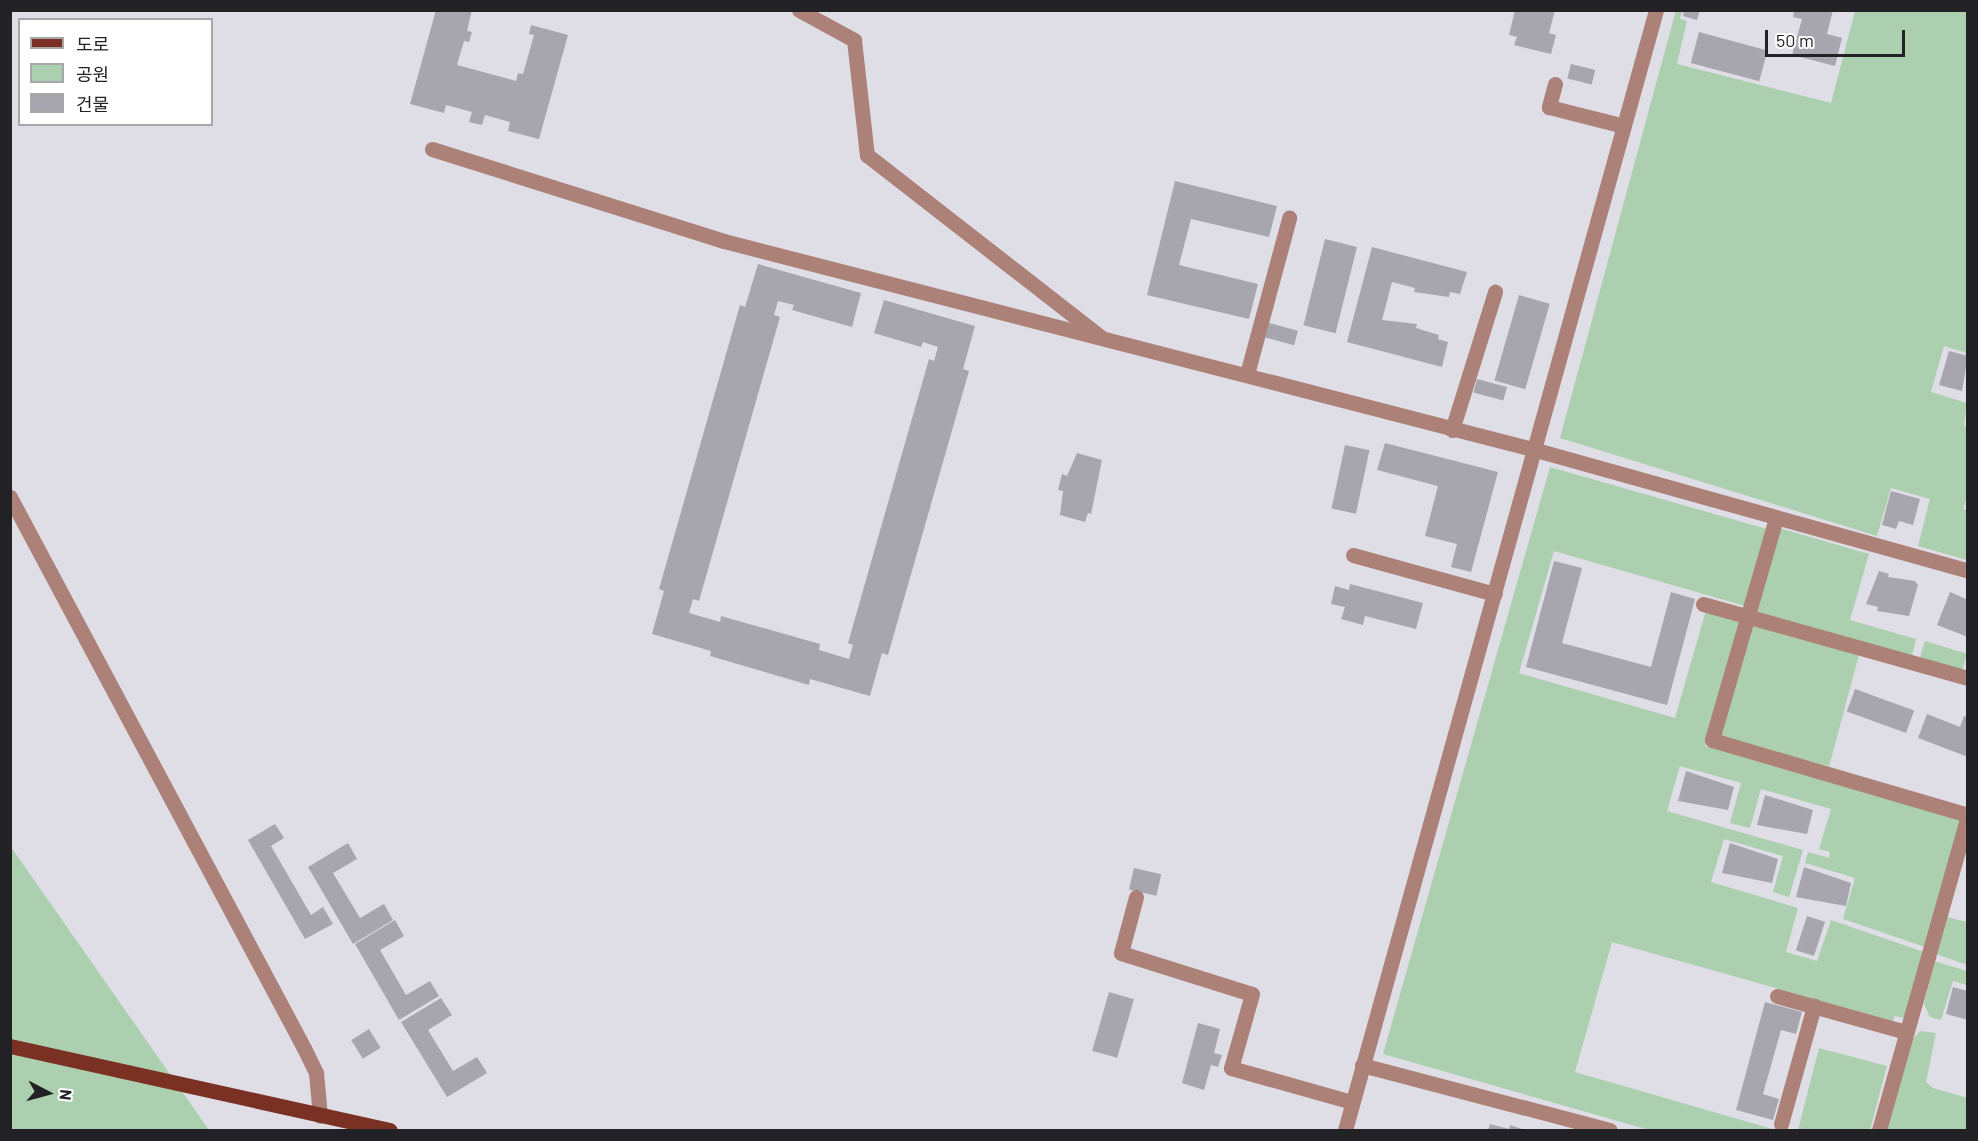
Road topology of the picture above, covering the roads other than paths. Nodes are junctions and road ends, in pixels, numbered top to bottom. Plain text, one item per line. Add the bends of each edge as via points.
1 (799, 10) edge
2 (1656, 10) edge
3 (1555, 84) dead end
4 (1624, 126) junction
5 (432, 148) dead end
6 (1289, 218) dead end
7 (1495, 292) dead end
8 (1106, 341) junction
9 (1247, 374) junction
10 (1452, 430) junction
11 (1536, 450) junction
12 (10, 497) edge
13 (1776, 518) junction
14 (1353, 555) dead end
15 (1968, 571) edge
16 (1496, 594) junction
17 (1703, 603) dead end
18 (1748, 615) junction
19 (1968, 678) edge
20 (1968, 815) edge
21 (1136, 897) dead end
22 (1777, 996) dead end
23 (1814, 1006) junction
24 (1906, 1032) junction
25 (10, 1046) edge
26 (1362, 1065) junction
27 (1352, 1102) junction
28 (320, 1116) junction
29 (1780, 1124) dead end
30 (390, 1131) edge
31 (1345, 1131) edge
32 (1610, 1131) edge
33 (1879, 1131) edge

1 - 8 street via 854,40 867,155
2 - 4 street
3 - 4 street via 1549,107
4 - 11 street
5 - 8 street via 724,241
6 - 9 street
7 - 10 street
8 - 9 street
9 - 10 street
10 - 11 street
11 - 13 street
11 - 16 street
12 - 28 street via 304,1048 315,1072
13 - 15 street
13 - 18 street
14 - 16 street
16 - 26 street
17 - 18 street
18 - 19 street
18 - 20 street via 1712,740
20 - 24 street
21 - 27 street via 1121,953 1252,994 1231,1068
22 - 23 street
23 - 24 street
23 - 29 street
24 - 33 street
25 - 28 main road
26 - 27 street
26 - 32 street
27 - 31 street
28 - 30 main road

